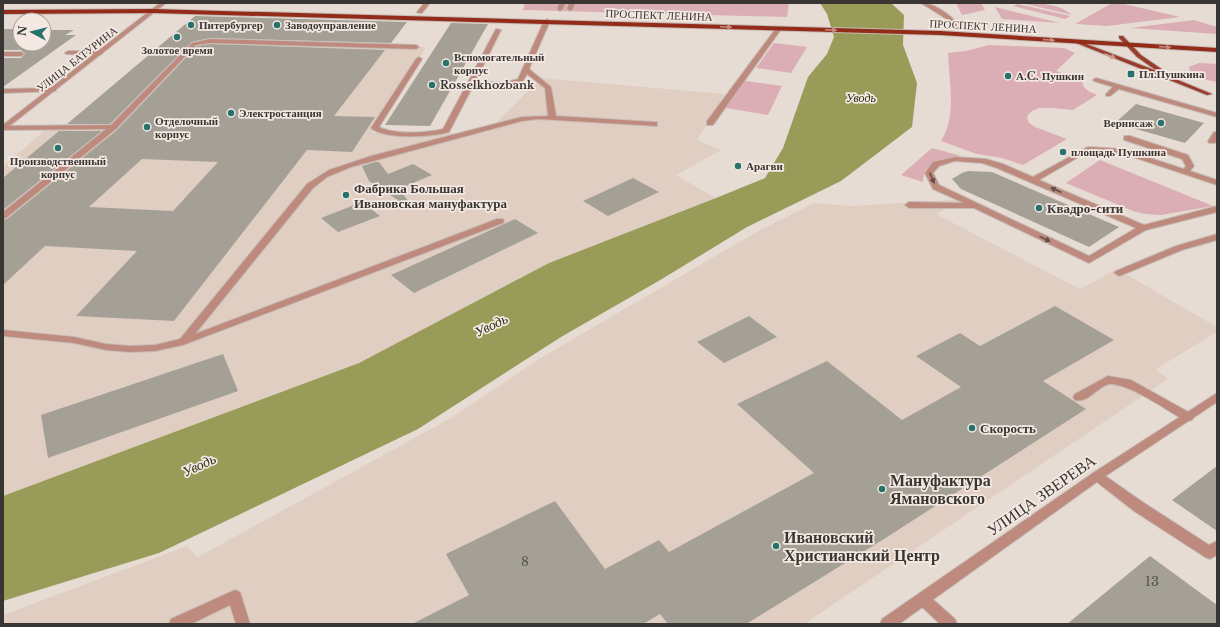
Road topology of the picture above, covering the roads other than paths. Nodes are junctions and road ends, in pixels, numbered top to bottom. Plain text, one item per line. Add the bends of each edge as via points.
1 (427, 3) edge
2 (562, 3) edge
3 (572, 3) edge
4 (924, 3) edge
5 (161, 5) edge
6 (3, 7) edge
7 (560, 9) dead end
8 (570, 9) dead end
9 (153, 11) junction
10 (3, 12) edge
11 (420, 12) junction
12 (548, 21) junction
13 (792, 25) junction
14 (957, 27) junction
15 (779, 28) junction
16 (940, 29) junction
17 (498, 30) dead end
18 (1121, 37) junction
19 (1074, 41) junction
20 (1217, 43) edge
21 (1126, 44) junction
22 (416, 47) dead end
23 (1217, 50) edge
24 (68, 53) dead end
25 (100, 53) junction
26 (3, 54) edge
27 (21, 54) dead end
28 (419, 59) dead end
29 (526, 70) junction
30 (1096, 80) dead end
31 (471, 84) junction
32 (1118, 86) junction
33 (54, 90) junction
34 (3, 91) edge
35 (1108, 94) dead end
36 (1209, 94) junction
37 (1217, 97) edge
38 (1217, 115) edge
39 (552, 116) junction
40 (710, 123) dead end
41 (654, 124) dead end
42 (113, 127) junction
43 (4, 129) edge
44 (1217, 134) edge
45 (1127, 138) dead end
46 (1212, 141) dead end
47 (1186, 172) junction
48 (1034, 180) junction
49 (1217, 183) edge
50 (909, 205) dead end
51 (976, 206) junction
52 (1217, 209) edge
53 (3, 216) edge
54 (500, 221) dead end
55 (1143, 228) junction
56 (1217, 237) edge
57 (1119, 273) dead end
58 (3, 333) edge
59 (183, 342) junction
60 (1079, 397) dead end
61 (1217, 397) edge
62 (1188, 416) junction
63 (1096, 476) junction
64 (1215, 552) edge
65 (923, 599) junction
66 (176, 624) edge
67 (243, 624) edge
68 (887, 624) edge
69 (950, 624) edge

1 - 11 street
2 - 7 street
3 - 8 street
4 - 14 street via 952,20
5 - 6 highway, ПРОСПЕКТ ЛЕНИНА
5 - 9 street, УЛИЦА БАТУРИНА
5 - 11 highway, ПРОСПЕКТ ЛЕНИНА
9 - 10 highway, ПРОСПЕКТ ЛЕНИНА
9 - 12 highway, ПРОСПЕКТ ЛЕНИНА
9 - 25 street, УЛИЦА БАТУРИНА
11 - 13 highway, ПРОСПЕКТ ЛЕНИНА
12 -> 15 highway, ПРОСПЕКТ ЛЕНИНА
12 - 29 street
13 - 15 highway, ПРОСПЕКТ ЛЕНИНА
13 - 16 highway, ПРОСПЕКТ ЛЕНИНА
14 - 16 highway, ПРОСПЕКТ ЛЕНИНА
14 - 18 highway, ПРОСПЕКТ ЛЕНИНА
15 - 40 street
16 -> 19 highway, ПРОСПЕКТ ЛЕНИНА
17 - 31 street
18 - 20 highway, ПРОСПЕКТ ЛЕНИНА
18 - 21 main road
19 - 21 highway, ПРОСПЕКТ ЛЕНИНА
19 -> 36 main road
21 -> 23 highway, ПРОСПЕКТ ЛЕНИНА
21 - 36 main road via 1158,69
22 - 42 street via 198,42
24 - 25 street
25 - 33 street, УЛИЦА БАТУРИНА
26 - 27 street
28 - 31 street via 375,128 378,131 436,134 446,130
29 - 31 street via 521,80 508,84
29 - 39 street via 548,87
30 - 32 street
32 - 35 street
32 - 38 street
33 - 34 street
33 - 43 street, УЛИЦА БАТУРИНА
36 - 37 main road
39 - 41 street
39 - 59 street via 522,119 390,153 318,178
42 - 43 street
42 - 53 street
44 - 46 street
45 - 47 street via 1185,157 1190,166
47 - 48 street via 1122,151 1088,149
47 - 49 street
48 -> 51 street via 983,161 955,159 936,164 929,173 936,187
55 -> 48 street
50 - 51 street
51 -> 55 street via 1089,260
52 - 55 street
54 - 59 street
56 - 57 street via 1179,248
58 - 59 street via 130,349 155,348
60 - 62 street via 1108,380 1127,383
61 - 62 street, УЛИЦА ЗВЕРЕВА
62 - 63 street, УЛИЦА ЗВЕРЕВА
63 - 64 street via 1139,507
63 - 65 street, УЛИЦА ЗВЕРЕВА
65 - 68 street, УЛИЦА ЗВЕРЕВА
65 - 69 street
66 - 67 street via 235,596

